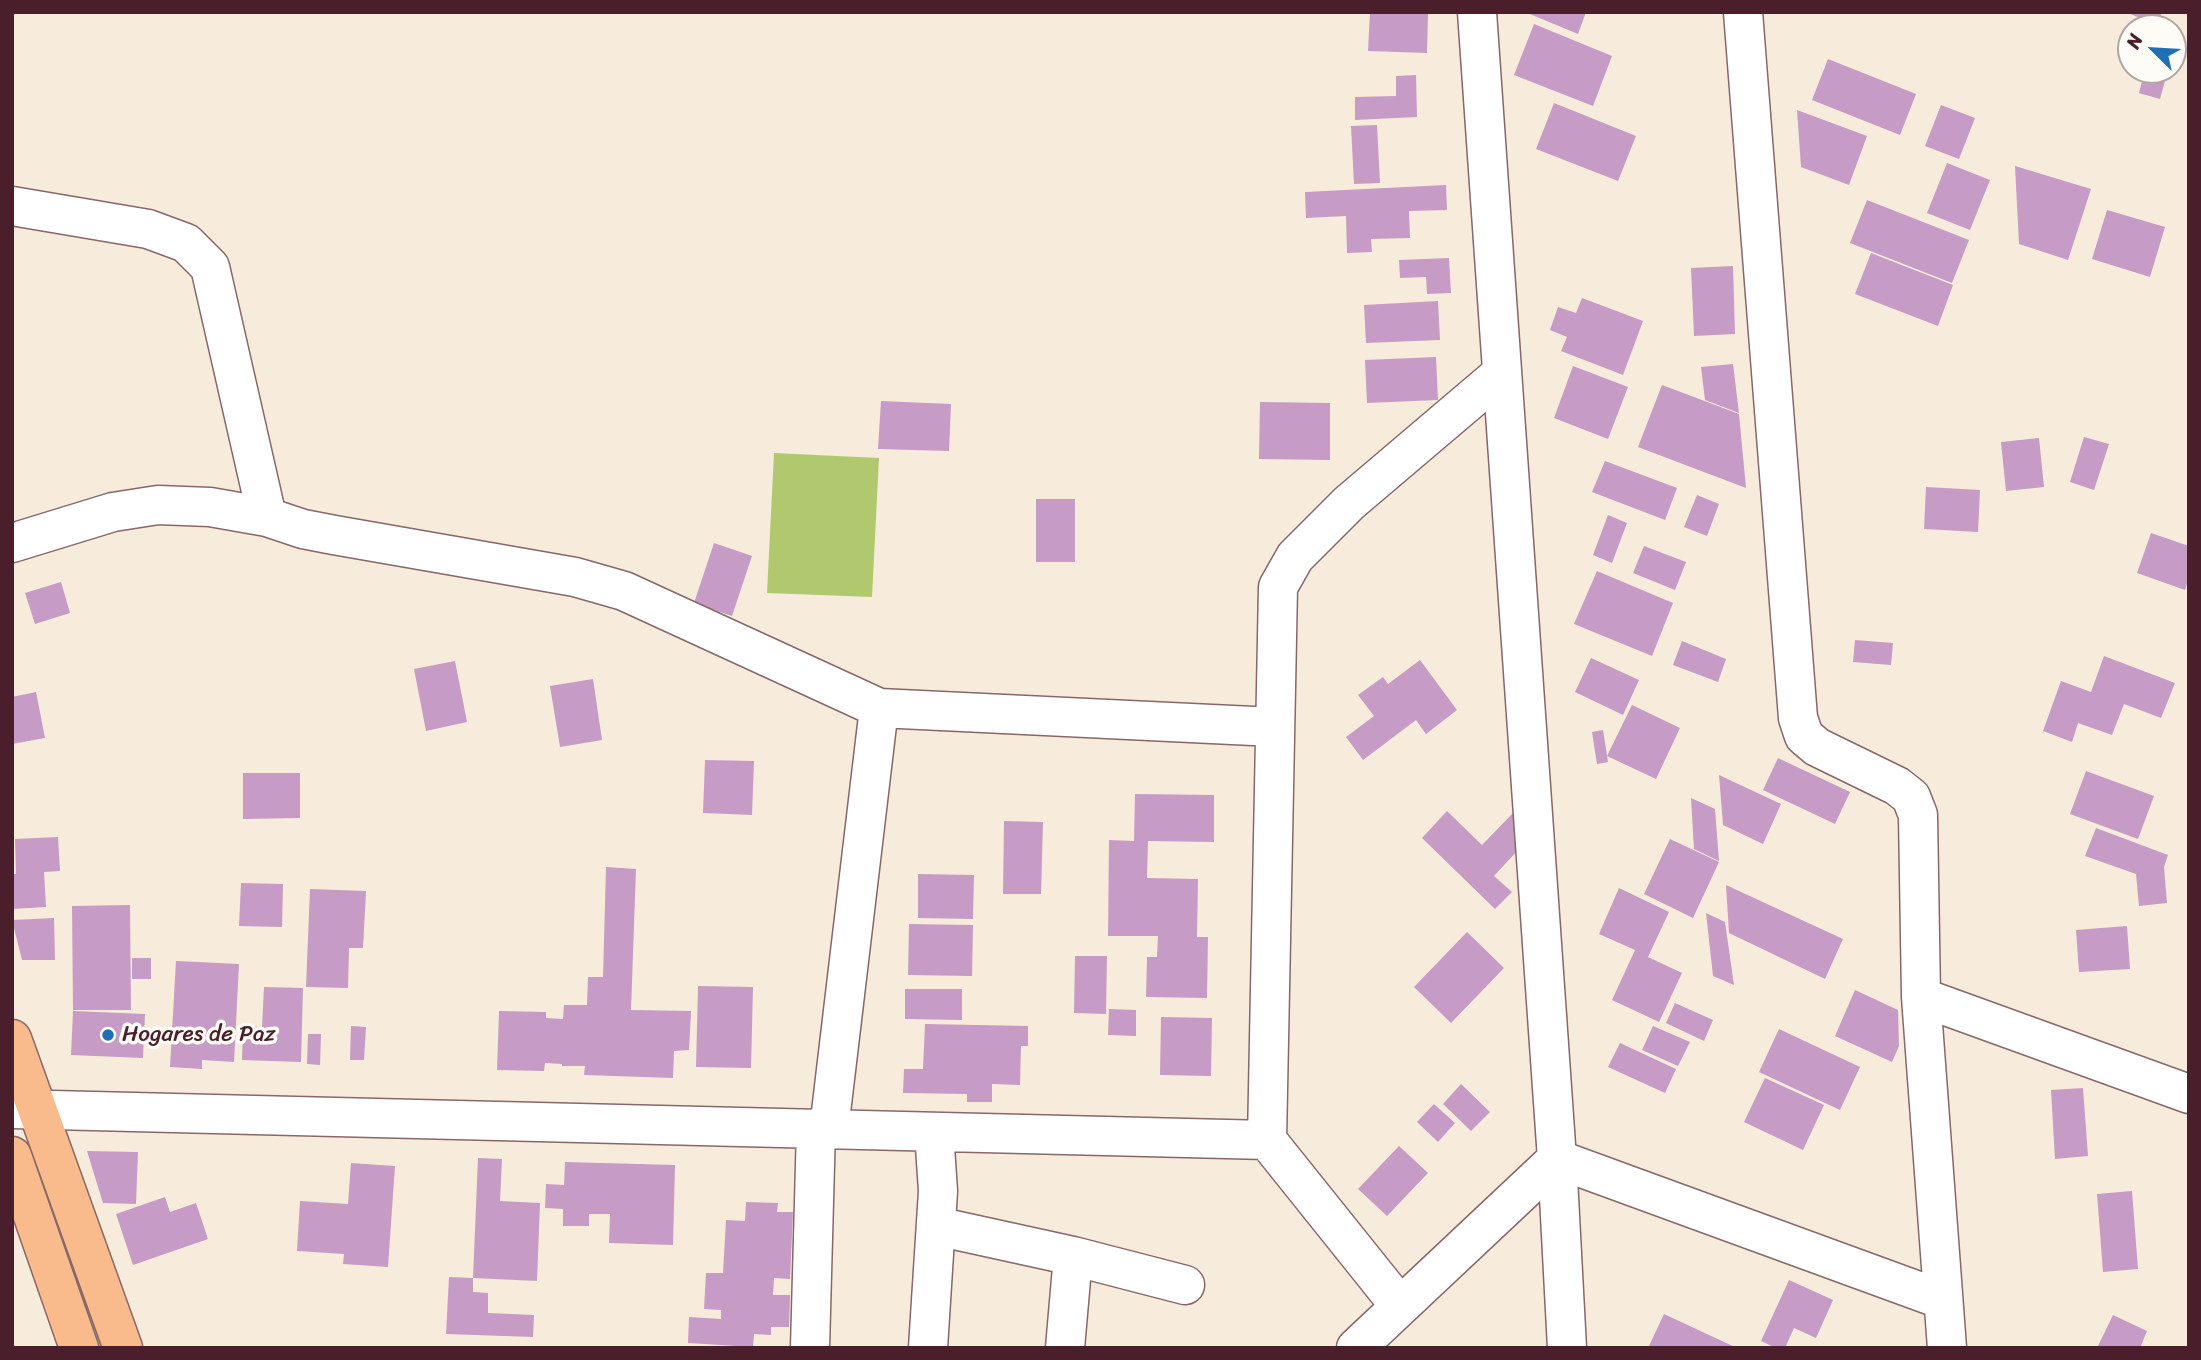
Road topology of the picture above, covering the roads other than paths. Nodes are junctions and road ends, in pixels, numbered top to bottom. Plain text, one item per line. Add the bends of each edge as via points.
1 (1477, 12) edge
2 (1743, 12) edge
3 (12, 206) edge
4 (1502, 373) junction
5 (267, 517) junction
6 (12, 543) edge
7 (878, 708) junction
8 (1274, 727) junction
9 (1921, 996) junction
10 (12, 1040) edge
11 (2189, 1094) edge
12 (24, 1109) edge
13 (822, 1128) junction
14 (934, 1132) junction
15 (1267, 1140) junction
16 (12, 1156) edge
17 (1557, 1159) junction
18 (936, 1226) junction
19 (1073, 1256) junction
20 (1185, 1285) dead end
21 (1943, 1300) junction
22 (1400, 1306) junction
23 (79, 1348) edge
24 (123, 1348) edge
25 (810, 1348) edge
26 (928, 1348) edge
27 (1065, 1348) edge
28 (1356, 1348) edge
29 (1567, 1348) edge
30 (1947, 1348) edge

1 - 4 street
2 - 9 street via 1798,718 1804,736 1817,747 1911,797 1918,815
3 - 5 street via 148,229 186,243 210,267
4 - 8 street via 1349,503 1295,557 1278,587
4 - 17 street
5 - 6 street via 210,507 158,505 113,512
5 - 7 street via 303,529 575,577 624,591
7 - 8 street
7 - 13 street
8 - 15 street
9 - 11 street
9 - 21 street
10 - 12 main road
12 - 13 street
12 - 24 main road
13 - 14 street
13 - 25 street
14 - 15 street
14 - 18 street via 939,1191
15 - 22 street
16 - 23 main road
17 - 21 street
17 - 22 street
17 - 29 street
18 - 19 street
18 - 26 street
19 - 20 street
19 - 27 street
21 - 30 street
22 - 28 street

